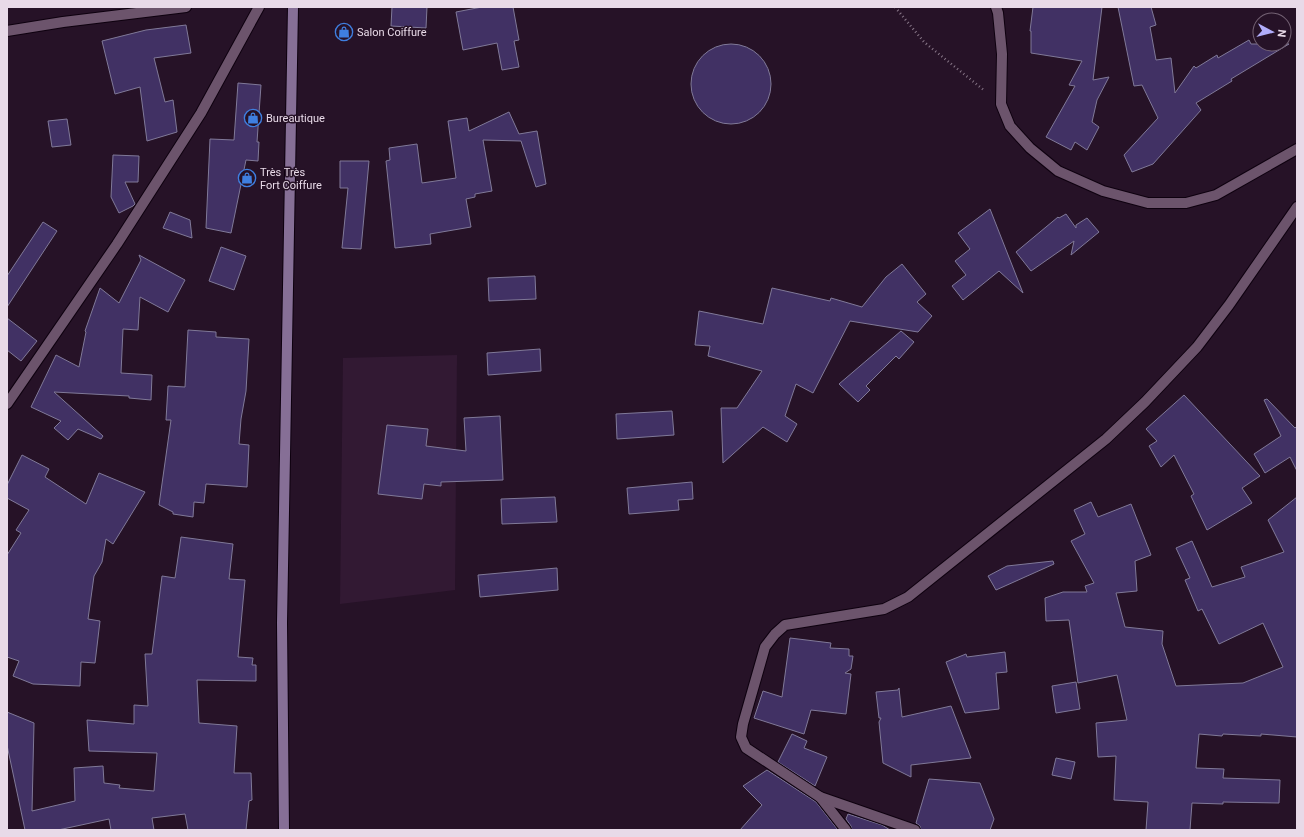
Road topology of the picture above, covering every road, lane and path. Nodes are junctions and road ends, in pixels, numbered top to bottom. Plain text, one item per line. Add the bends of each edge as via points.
1 (186, 7) edge
2 (259, 7) edge
3 (293, 7) edge
4 (896, 7) edge
5 (996, 7) edge
6 (7, 31) edge
7 (1001, 104) junction
8 (1297, 149) edge
9 (1297, 206) edge
10 (8, 402) edge
11 (820, 796) junction
12 (284, 830) edge
13 (846, 830) edge
14 (916, 830) edge

1 - 6 street
2 - 10 street via 201,113 118,244
3 - 12 main road via 282,623
4 - 7 path via 924,42
5 - 7 street via 1002,54
7 - 8 street via 1010,126 1030,148 1058,171 1103,191 1148,203 1186,203 1216,194
9 - 11 street via 1229,305 1197,346 1106,439 908,597 884,609 785,625 775,634 765,647 741,737 746,748
11 - 13 street
11 - 14 street

